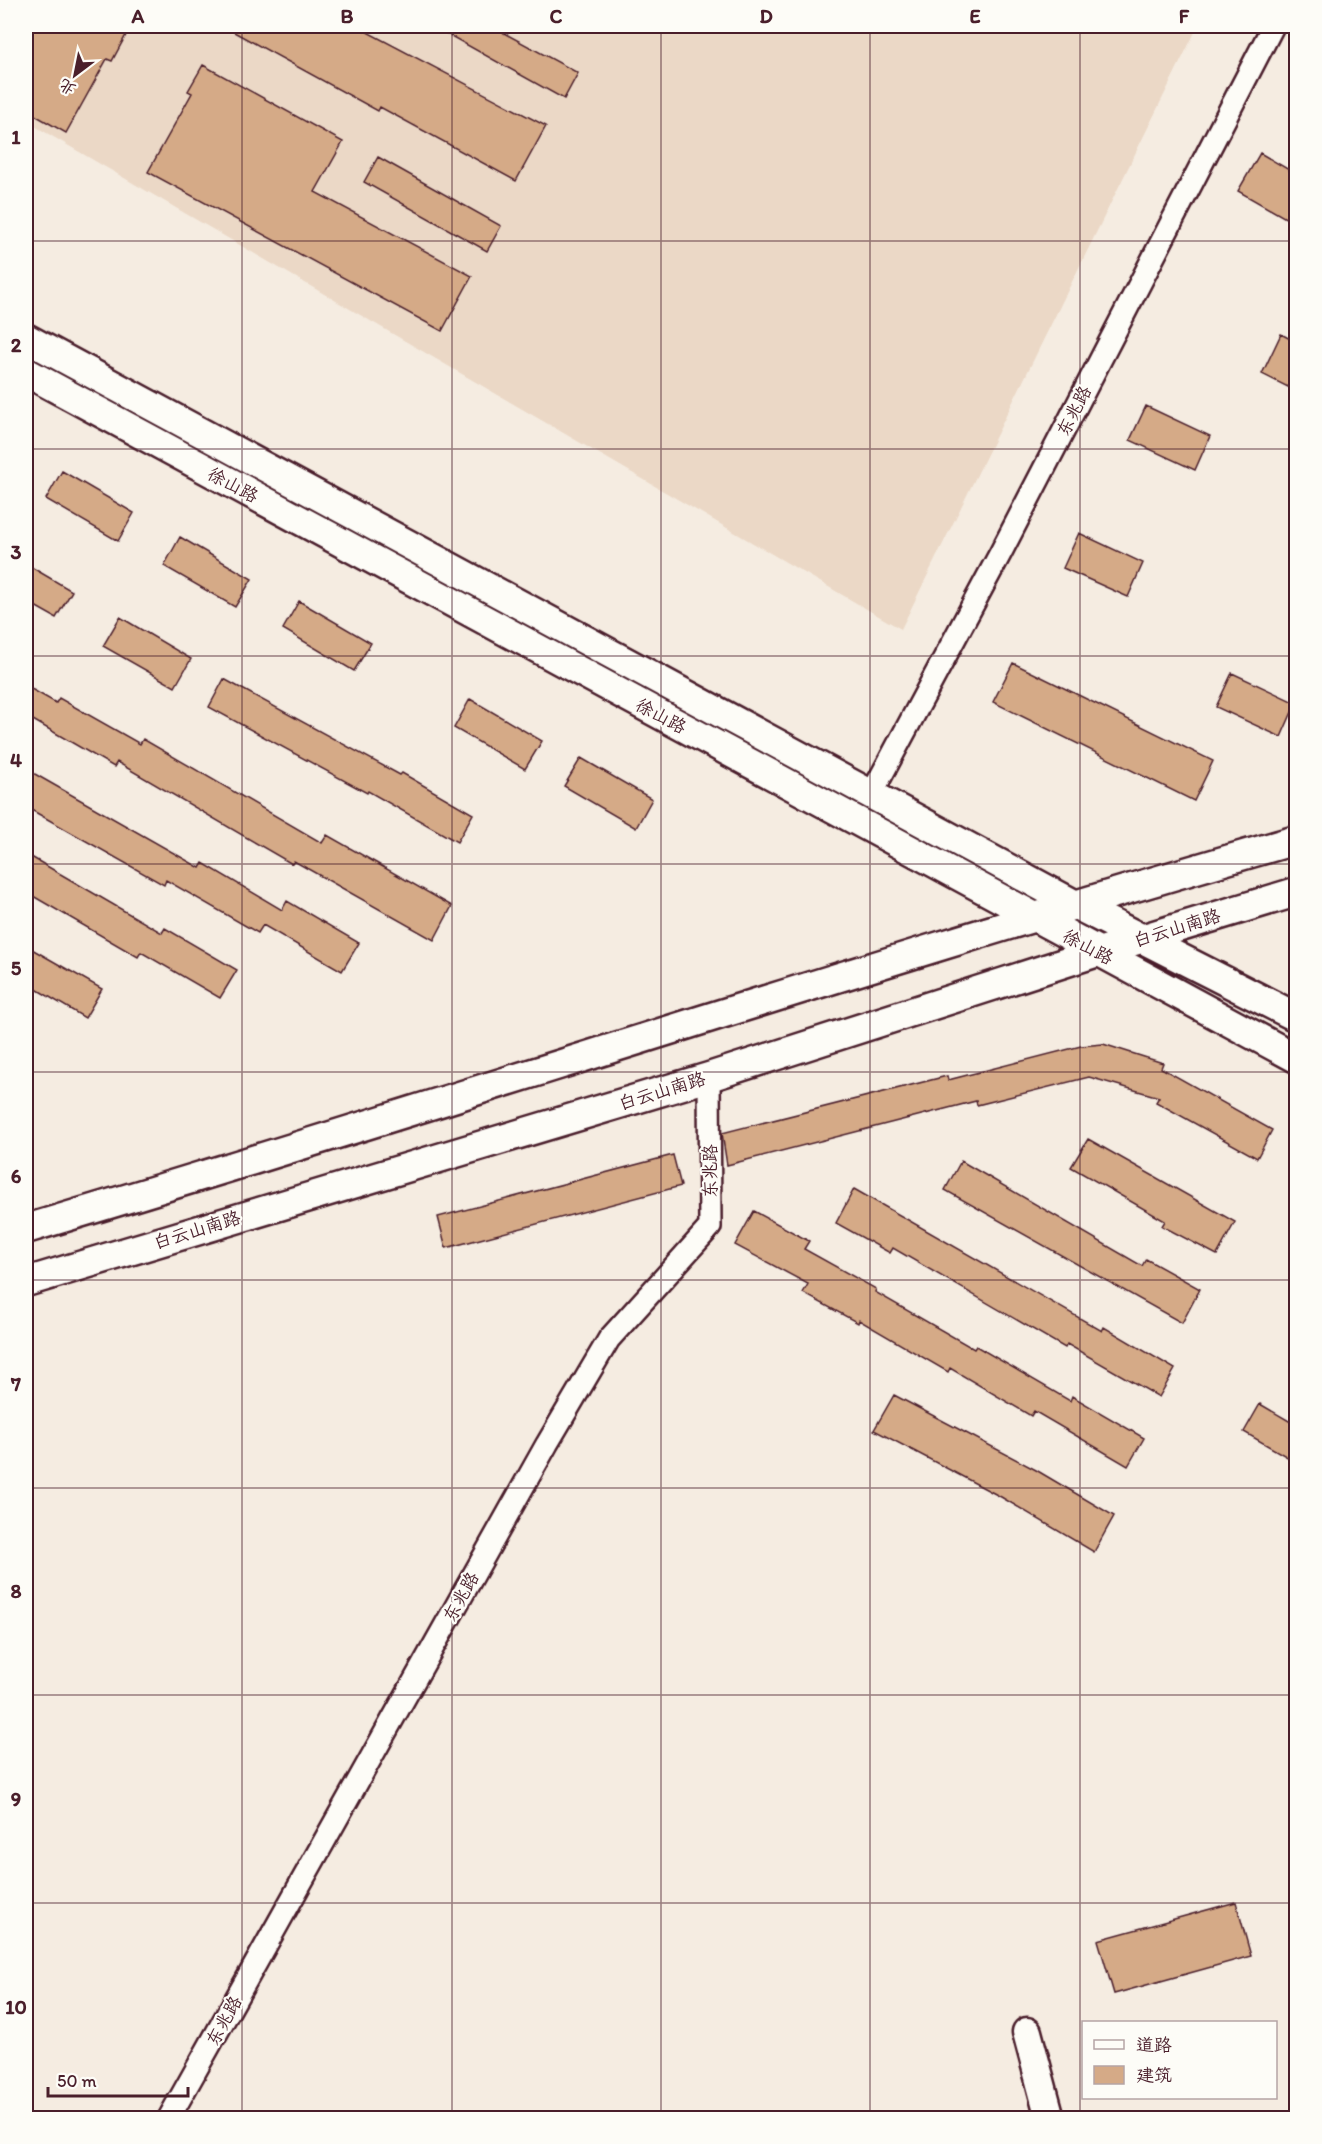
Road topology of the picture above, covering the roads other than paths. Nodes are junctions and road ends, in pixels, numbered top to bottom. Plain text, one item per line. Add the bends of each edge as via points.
1 (1273, 26) edge
2 (26, 338) edge
3 (26, 372) edge
4 (871, 795) junction
5 (1296, 840) edge
6 (1296, 892) edge
7 (1074, 904) junction
8 (1032, 917) junction
9 (1144, 938) junction
10 (1098, 952) junction
11 (1296, 1017) edge
12 (1296, 1058) edge
13 (710, 1077) junction
14 (26, 1229) edge
15 (26, 1282) edge
16 (1027, 2032) dead end
17 (169, 2118) edge
18 (1050, 2118) edge

1 - 4 street, 东兆路
2 - 4 main road, 徐山路
3 - 8 main road, 徐山路
4 - 7 main road, 徐山路
5 - 7 main road
6 - 9 main road, 白云山南路
7 - 8 main road
7 - 9 main road, 徐山路
8 - 10 main road, 徐山路
8 - 14 main road
9 - 10 main road, 白云山南路
9 - 11 main road, 徐山路
10 - 12 main road, 徐山路
10 - 13 main road, 白云山南路
13 - 15 main road, 白云山南路
13 - 17 street, 东兆路 via 710,1227 609,1338
16 - 18 main road

